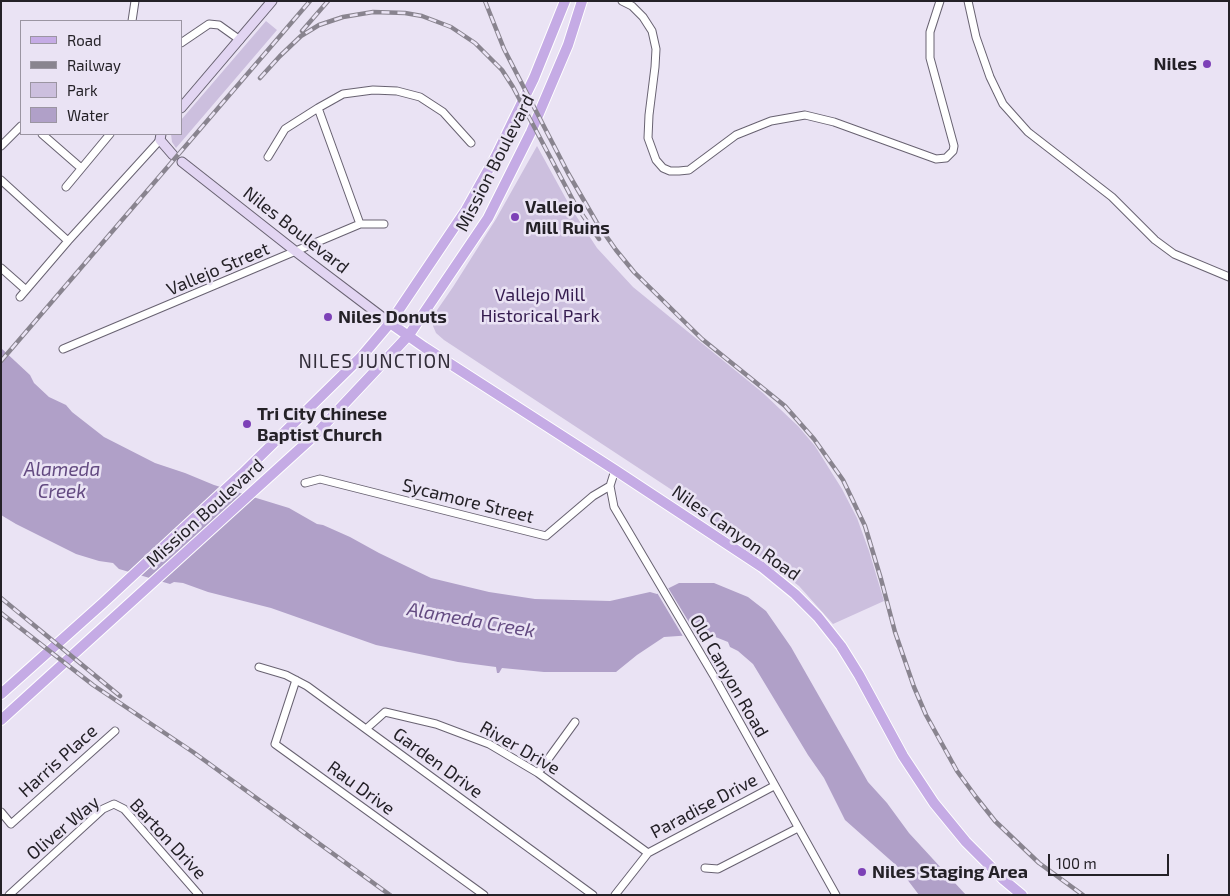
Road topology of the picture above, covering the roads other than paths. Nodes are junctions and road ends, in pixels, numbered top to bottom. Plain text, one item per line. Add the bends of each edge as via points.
1 (135, 1) edge
2 (272, 1) edge
3 (565, 1) edge
4 (582, 1) edge
5 (622, 1) edge
6 (940, 1) edge
7 (968, 1) edge
8 (132, 20) edge
9 (240, 40) junction
10 (182, 42) edge
11 (182, 107) edge
12 (318, 108) junction
13 (20, 127) edge
14 (43, 135) edge
15 (109, 135) edge
16 (161, 137) edge
17 (471, 143) dead end
18 (1, 146) edge
19 (173, 155) dead end
20 (268, 157) dead end
21 (182, 162) dead end
22 (81, 168) junction
23 (1, 180) edge
24 (66, 187) dead end
25 (360, 224) junction
26 (384, 224) dead end
27 (68, 241) junction
28 (295, 251) junction
29 (1, 268) edge
30 (1229, 277) edge
31 (26, 290) junction
32 (20, 297) dead end
33 (390, 323) junction
34 (409, 335) junction
35 (63, 349) dead end
36 (615, 470) junction
37 (304, 483) dead end
38 (610, 486) junction
39 (259, 666) dead end
40 (296, 680) junction
41 (1, 694) edge
42 (1, 720) edge
43 (575, 722) dead end
44 (366, 729) junction
45 (115, 731) dead end
46 (538, 773) junction
47 (774, 786) junction
48 (114, 804) joint
49 (1, 812) edge
50 (798, 828) junction
51 (648, 853) junction
52 (705, 868) dead end
53 (582, 891) edge
54 (9, 895) edge
55 (199, 895) edge
56 (484, 895) edge
57 (593, 895) edge
58 (615, 895) edge
59 (836, 895) edge
60 (1022, 895) edge

1 - 8 street
2 - 9 main road
3 - 33 main road, Mission Boulevard via 534,78 496,156 466,210
4 - 34 main road, Mission Boulevard via 568,45 532,132 488,218
5 - 6 street via 632,6 652,31 656,49 648,138 656,160 670,171 688,170 736,135 771,121 805,115 834,122 936,159 946,158 954,146 930,58 930,32
7 - 30 street via 990,76 1003,104 1028,132 1112,197 1155,240 1174,254
9 - 10 street via 220,24 209,24
9 - 11 main road
12 - 17 street via 343,94 373,90 420,97 443,112
12 - 20 street via 286,130
12 - 25 street
13 - 18 street
14 - 22 street
15 - 22 street
16 - 19 main road
16 - 27 street
21 - 28 main road, Niles Boulevard
22 - 24 street
23 - 27 street
25 - 26 street, Vallejo Street
25 - 28 street, Vallejo Street
27 - 31 street
28 - 33 main road, Niles Boulevard
28 - 35 street, Vallejo Street
29 - 31 street
31 - 32 street
33 - 34 main road, Niles Canyon Road
33 - 41 main road, Mission Boulevard via 362,356 242,474
34 - 36 main road, Niles Canyon Road
34 - 42 main road, Mission Boulevard via 333,418
36 - 38 street, Old Canyon Road
36 - 60 main road, Niles Canyon Road via 762,567 818,617 845,653 903,756 934,803 966,842
37 - 38 street, Sycamore Street via 320,479 546,536 593,496
38 - 47 street, Old Canyon Road via 614,508 712,672
39 - 40 street, Garden Drive
40 - 44 street, Garden Drive
40 - 56 street, Rau Drive via 275,744
43 - 46 street
44 - 46 street, River Drive via 386,712 436,724 489,744
44 - 53 street, Garden Drive
45 - 49 street, Harris Place via 11,824
46 - 51 street, River Drive
47 - 50 street, Old Canyon Road
47 - 51 street, Paradise Drive
48 - 54 street, Oliver Way via 103,808
48 - 55 street, Barton Drive via 124,809
50 - 52 street via 718,869
50 - 59 street, Old Canyon Road
51 - 58 street
53 - 57 street, Garden Drive

